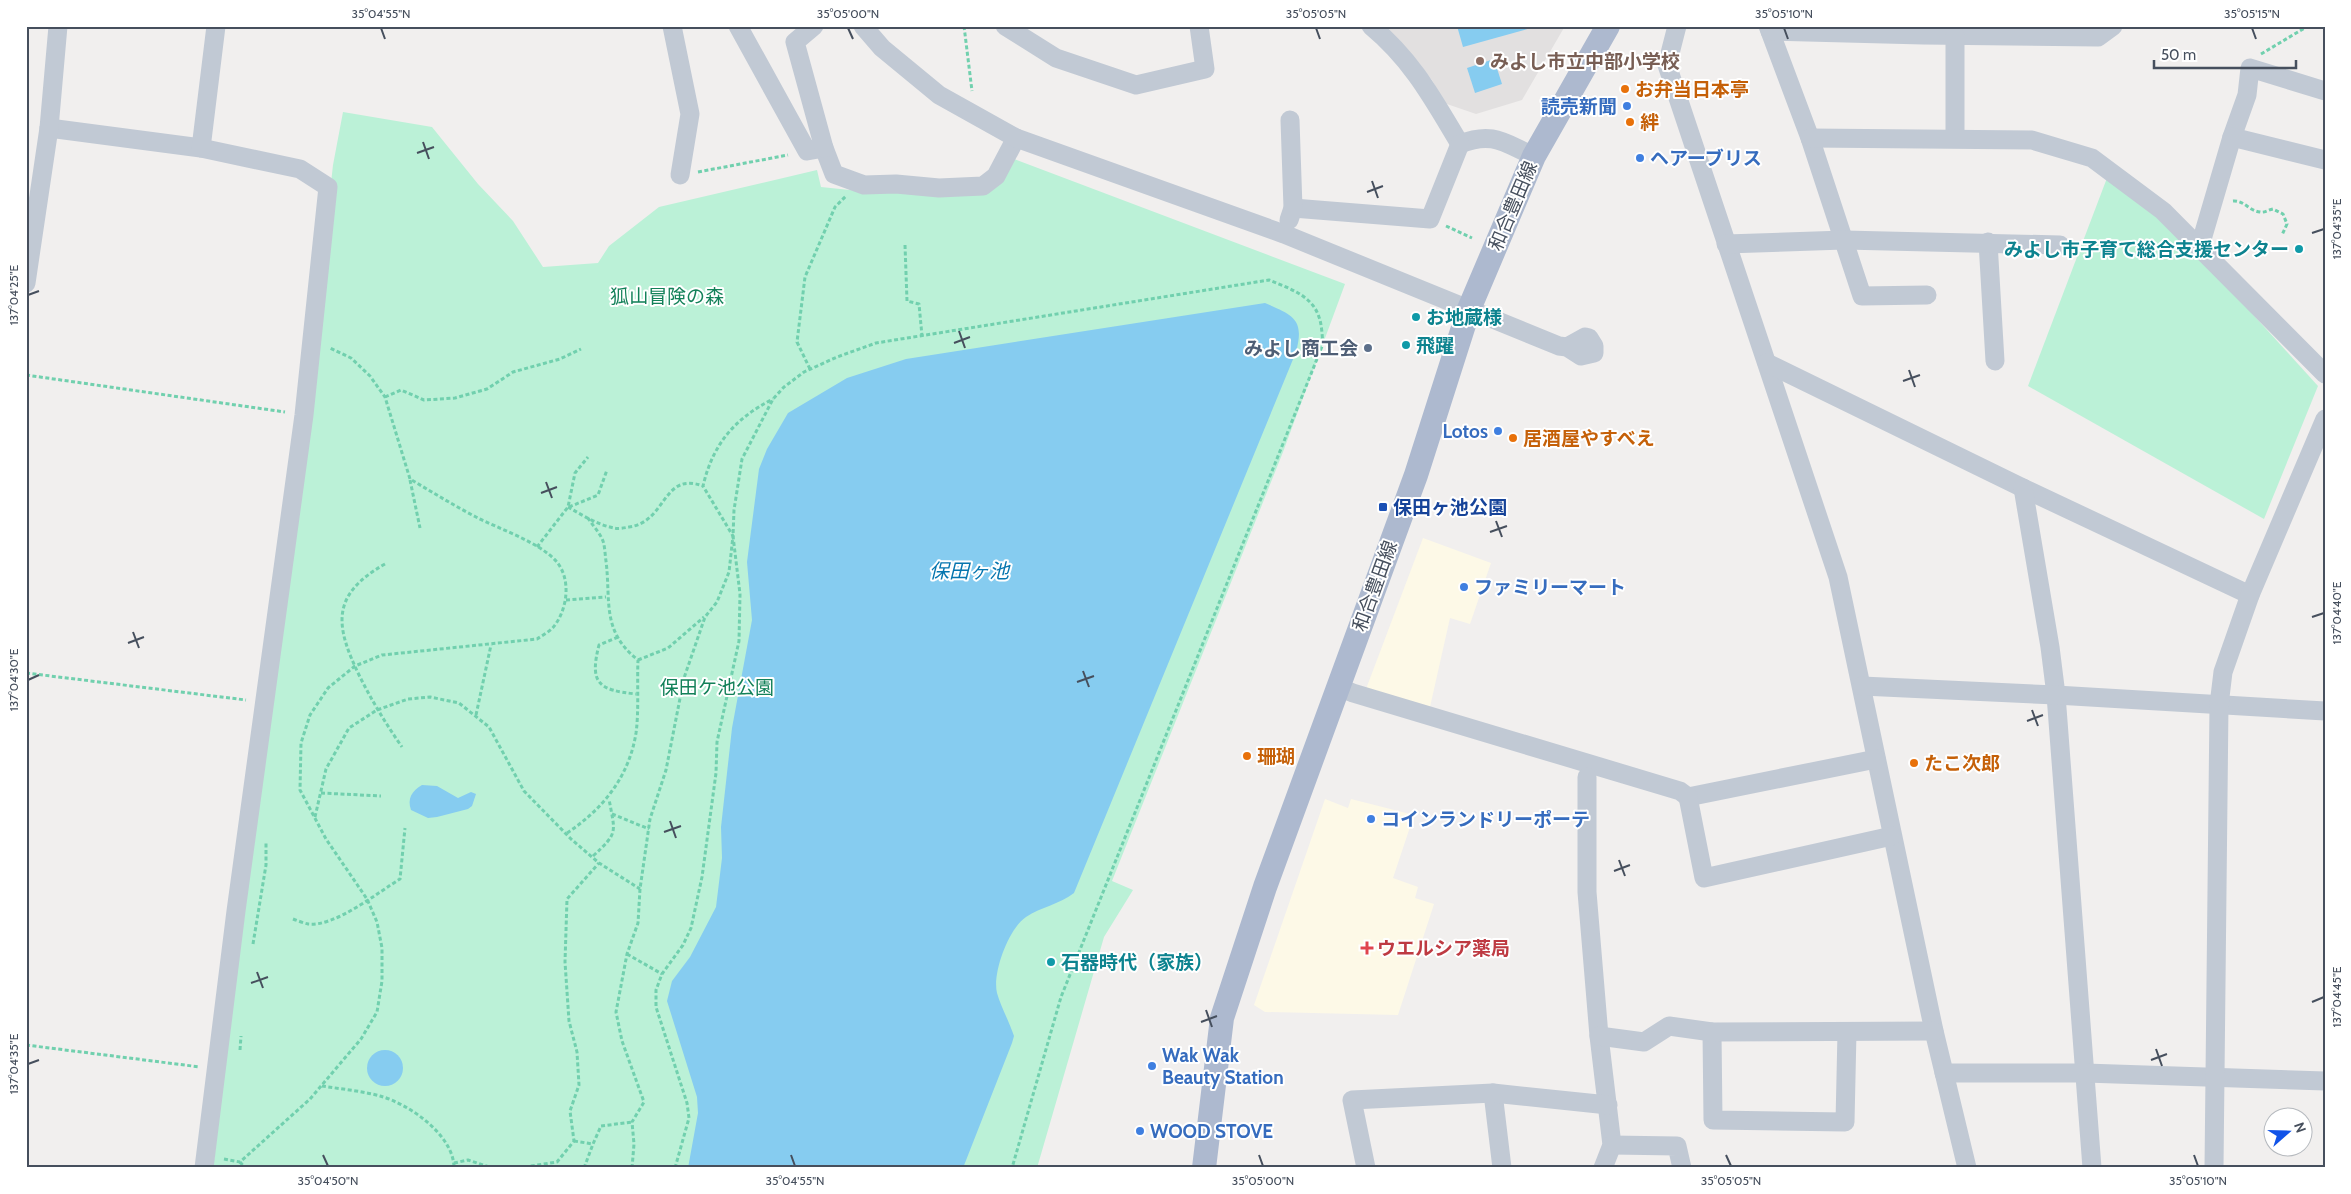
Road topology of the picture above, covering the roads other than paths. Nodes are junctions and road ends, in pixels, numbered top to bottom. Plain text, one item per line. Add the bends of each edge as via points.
1 (58, 26) edge
2 (216, 26) edge
3 (672, 26) edge
4 (738, 26) edge
5 (814, 26) edge
6 (863, 26) edge
7 (1004, 26) edge
8 (1199, 26) edge
9 (1370, 26) edge
10 (1608, 26) edge
11 (1677, 26) edge
12 (2113, 26) edge
13 (1769, 29) edge
14 (1955, 36) junction
15 (2325, 91) edge
16 (1290, 120) dead end
17 (49, 128) junction
18 (1016, 138) junction
19 (1810, 138) junction
20 (1955, 138) junction
21 (2232, 138) junction
22 (1460, 144) junction
23 (201, 148) junction
24 (816, 149) junction
25 (1534, 156) junction
26 (2325, 160) edge
27 (680, 175) road end
28 (1293, 208) junction
29 (1284, 234) junction
30 (1844, 240) junction
31 (1988, 242) junction
32 (1726, 244) junction
33 (2060, 245) dead end
34 (2200, 246) junction
35 (26, 283) edge
36 (1927, 295) dead end
37 (1469, 309) junction
38 (1567, 347) dead end
39 (1995, 361) dead end
40 (1767, 363) junction
41 (2325, 374) edge
42 (2325, 419) edge
43 (2022, 488) junction
44 (2250, 595) junction
45 (1862, 686) junction
46 (1338, 687) junction
47 (2056, 694) junction
48 (2219, 705) junction
49 (2325, 711) edge
50 (1876, 759) junction
51 (1587, 777) dead end
52 (1688, 797) junction
53 (1892, 836) junction
54 (1934, 1031) junction
55 (1712, 1032) junction
56 (1847, 1032) junction
57 (1599, 1036) junction
58 (1944, 1073) junction
59 (2085, 1073) junction
60 (2214, 1077) junction
61 (2325, 1081) edge
62 (1493, 1092) junction
63 (1608, 1105) junction
64 (1612, 1145) junction
65 (205, 1161) edge
66 (1963, 1165) edge
67 (1204, 1168) edge
68 (1366, 1168) edge
69 (1502, 1168) edge
70 (1603, 1168) edge
71 (1682, 1168) edge
72 (2092, 1168) edge
73 (2214, 1168) edge

1 - 17 street
2 - 23 street
3 - 27 street via 690,114
4 - 24 street
5 - 24 street via 795,42
6 - 18 street via 882,48 939,95
7 - 8 street via 1056,58 1136,85 1205,69
9 - 22 street via 1387,40 1420,78
10 - 25 main road, 和合豊田線
11 - 32 street via 1667,65
12 - 14 street via 2098,37
13 - 14 street
13 - 19 street
14 - 20 street
15 - 21 street via 2250,68 2247,96
16 - 28 street
17 - 23 street
17 - 35 street
18 - 24 street via 996,176 983,186 864,185 834,174
18 - 29 street
19 - 20 street
19 - 30 street
20 - 34 street via 2032,140 2092,158 2163,211
21 - 26 street
21 - 34 street
22 - 25 street via 1475,138 1491,137
22 - 28 street via 1430,218
23 - 65 street via 300,169 328,187 304,415
25 - 37 main road, 和合豊田線
28 - 29 street
29 - 37 street
30 - 31 street
30 - 32 street
30 - 36 street via 1862,296
31 - 33 street
31 - 39 street
32 - 40 street
34 - 41 street
37 - 38 street
37 - 46 main road, 和合豊田線 via 1416,475
40 - 43 street
40 - 45 street via 1838,576
42 - 44 street
43 - 44 street
43 - 47 street
44 - 48 street via 2223,672
45 - 47 street
45 - 50 street
46 - 52 street via 1671,788
46 - 67 main road, 和合豊田線 via 1265,887 1222,1018
47 - 48 street
47 - 59 street
48 - 49 street
48 - 60 street
50 - 52 street
50 - 53 street
51 - 57 street via 1587,892
52 - 53 street via 1704,878
53 - 54 street
54 - 56 street
54 - 58 street
55 - 56 street
55 - 56 street via 1713,1120 1844,1122
55 - 57 street via 1669,1026 1644,1042
57 - 63 street
58 - 59 street
58 - 66 street
59 - 60 street
59 - 72 street
60 - 61 street
60 - 73 street
62 - 63 street
62 - 68 street via 1352,1100
62 - 69 street
63 - 64 street
64 - 70 street
64 - 71 street via 1677,1146

